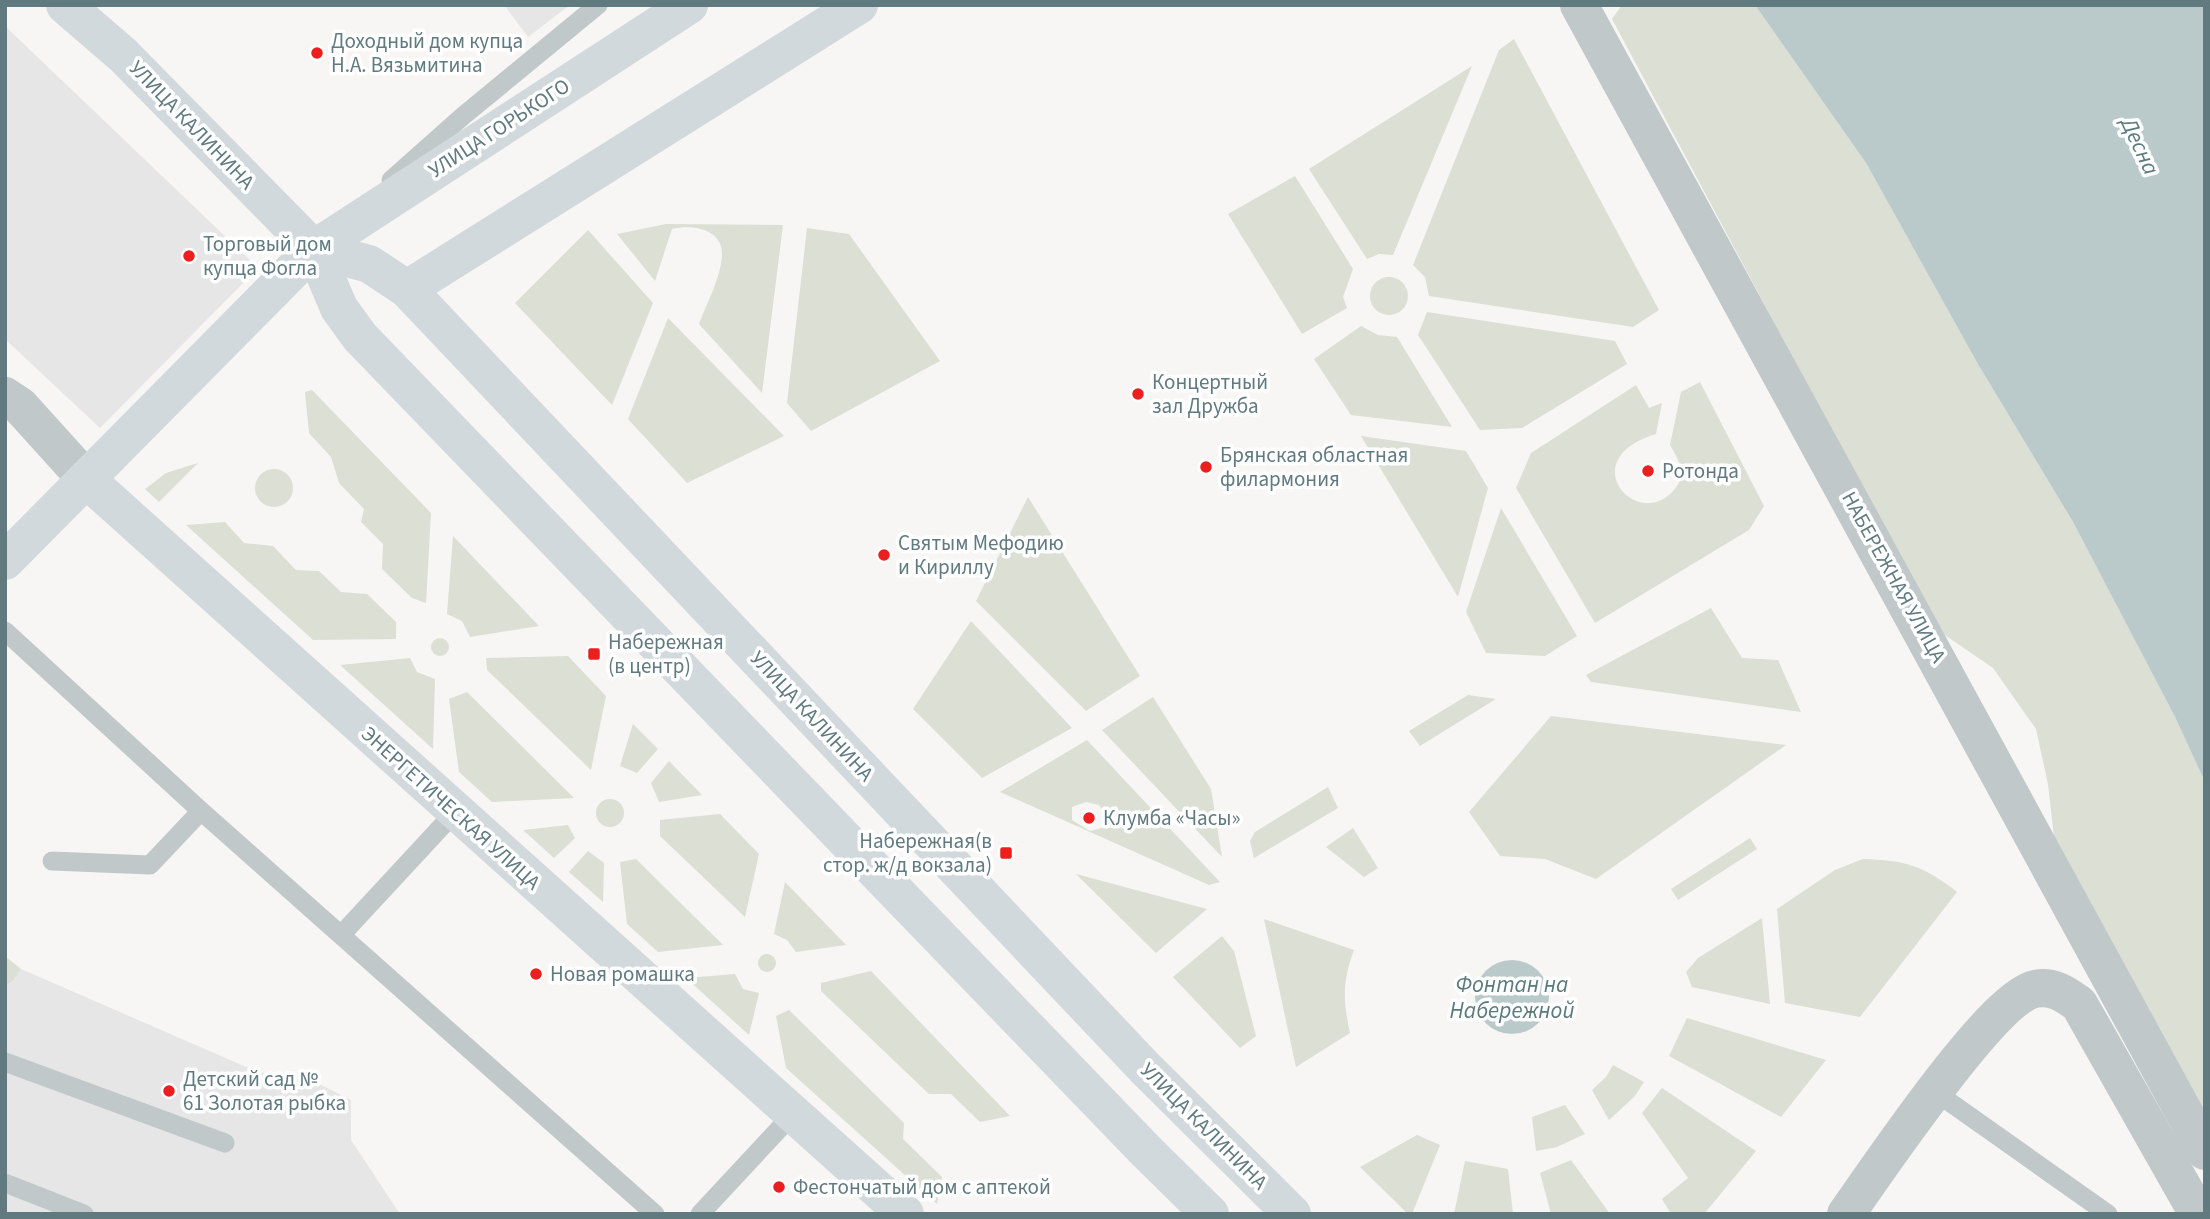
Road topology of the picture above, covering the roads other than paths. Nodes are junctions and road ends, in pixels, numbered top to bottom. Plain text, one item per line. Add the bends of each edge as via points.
1 (65, 5) edge
2 (598, 5) edge
3 (859, 5) edge
4 (1579, 5) edge
5 (687, 6) edge
6 (314, 249) junction
7 (407, 289) junction
8 (5, 396) edge
9 (86, 480) junction
10 (5, 561) edge
11 (5, 631) edge
12 (201, 811) junction
13 (455, 812) junction
14 (52, 861) dead end
15 (342, 934) junction
16 (5, 1062) edge
17 (1934, 1091) junction
18 (793, 1114) junction
19 (225, 1143) dead end
20 (2205, 1151) edge
21 (5, 1183) edge
22 (2200, 1208) edge
23 (84, 1214) edge
24 (655, 1214) edge
25 (700, 1214) edge
26 (905, 1214) edge
27 (1210, 1214) edge
28 (1292, 1214) edge
29 (1846, 1214) edge
30 (2108, 1214) edge

1 - 6 main road, УЛИЦА КАЛИНИНА via 123,55
2 - 6 lane, УЛИЦА ГОРЬКОГО via 463,116
3 - 7 main road
4 - 20 street, НАБЕРЕЖНАЯ УЛИЦА
5 - 6 main road, УЛИЦА ГОРЬКОГО
6 - 7 main road, УЛИЦА КАЛИНИНА via 369,264
6 - 9 main road, УЛИЦА ГОРЬКОГО
6 - 27 main road, УЛИЦА КАЛИНИНА via 339,307 360,337
7 - 28 main road, УЛИЦА КАЛИНИНА via 1145,1068
8 - 9 street, ЭНЕРГЕТИЧЕСКАЯ УЛИЦА via 20,406
9 - 10 main road, УЛИЦА ГОРЬКОГО
9 - 13 main road, ЭНЕРГЕТИЧЕСКАЯ УЛИЦА
11 - 12 lane
12 - 14 lane via 150,865
12 - 15 lane
13 - 15 lane
13 - 18 main road, ЭНЕРГЕТИЧЕСКАЯ УЛИЦА
15 - 24 lane
16 - 19 lane
17 - 22 street via 2007,1006 2035,989 2059,990 2079,1004
17 - 29 street
17 - 30 lane
18 - 25 lane
18 - 26 main road, ЭНЕРГЕТИЧЕСКАЯ УЛИЦА
21 - 23 lane

